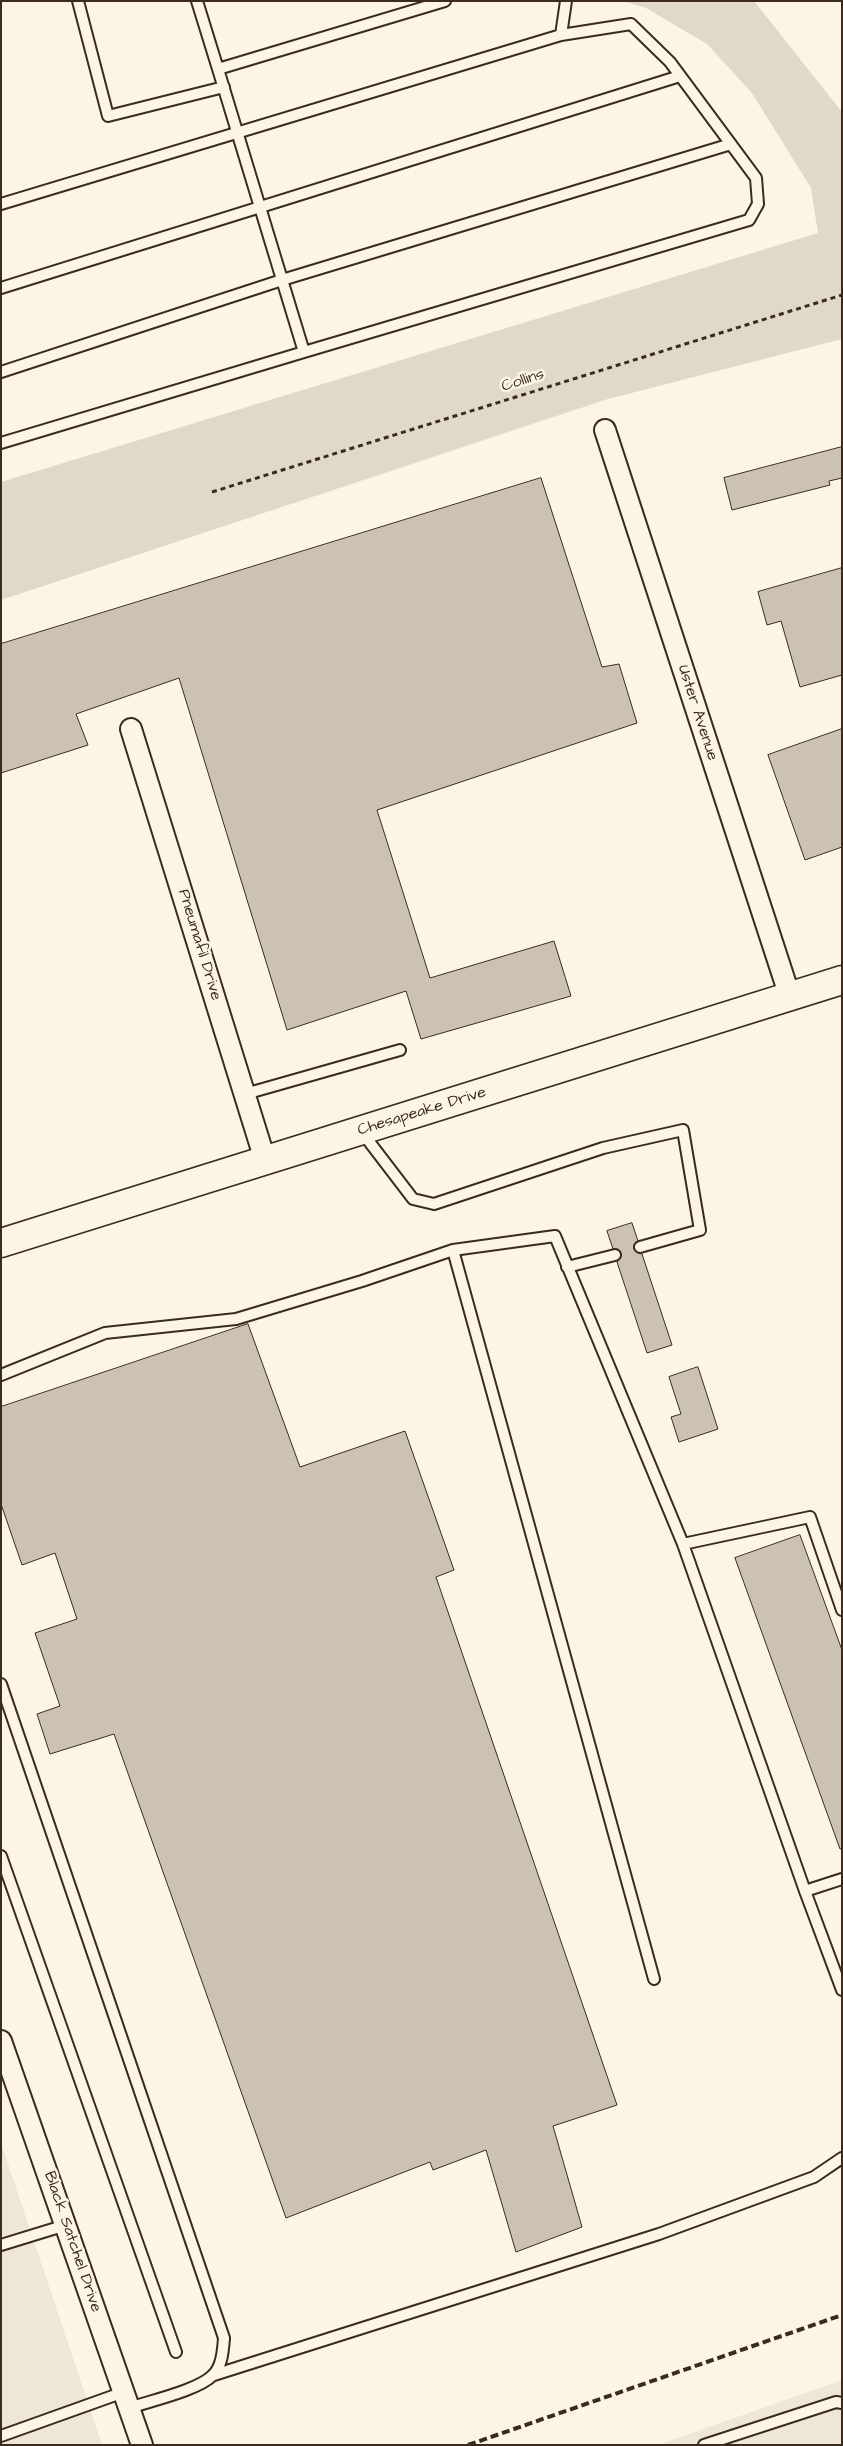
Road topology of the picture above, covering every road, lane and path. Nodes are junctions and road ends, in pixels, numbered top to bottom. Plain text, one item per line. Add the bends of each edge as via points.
1 (78, 1) edge
2 (197, 1) edge
3 (445, 1) edge
4 (566, 1) edge
5 (561, 35) junction
6 (218, 69) junction
7 (680, 76) junction
8 (224, 87) junction
9 (238, 133) junction
10 (731, 144) junction
11 (1, 204) edge
12 (261, 207) junction
13 (282, 280) junction
14 (1, 288) edge
15 (842, 295) edge
16 (304, 352) junction
17 (1, 372) edge
18 (604, 430) dead end
19 (1, 442) edge
20 (212, 492) dead end
21 (131, 729) dead end
22 (842, 980) edge
23 (790, 997) junction
24 (400, 1050) dead end
25 (245, 1094) junction
26 (361, 1130) junction
27 (264, 1160) junction
28 (1, 1243) edge
29 (640, 1247) dead end
30 (453, 1250) junction
31 (615, 1255) dead end
32 (567, 1267) junction
33 (1, 1375) edge
34 (683, 1544) junction
35 (842, 1610) edge
36 (1, 1684) edge
37 (1, 1856) edge
38 (842, 1879) edge
39 (805, 1891) junction
40 (654, 1979) dead end
41 (842, 1990) edge
42 (1, 2041) edge
43 (842, 2158) edge
44 (66, 2225) junction
45 (1, 2245) edge
46 (176, 2352) dead end
47 (214, 2375) junction
48 (127, 2400) junction
49 (842, 2403) edge
50 (1, 2436) edge
51 (142, 2445) edge
52 (704, 2445) edge

1 - 8 lane via 108,116
2 - 6 lane
3 - 6 lane
4 - 5 lane
5 - 7 lane via 631,24
5 - 9 lane
6 - 8 lane
7 - 10 lane
7 - 12 lane
8 - 9 lane
9 - 11 lane
9 - 12 lane
10 - 13 lane
10 - 16 lane via 756,178 758,204 749,220
12 - 13 lane
12 - 14 lane
13 - 16 lane
13 - 17 lane
15 - 20 path, Collins
16 - 19 lane
18 - 23 street, Uster Avenue
21 - 25 street, Pneumafil Drive
22 - 23 street, Chesapeake Drive
23 - 26 street, Chesapeake Drive
24 - 25 lane
25 - 27 street, Pneumafil Drive
26 - 27 street, Chesapeake Drive
26 - 29 lane via 413,1199 434,1204 603,1148 683,1130 700,1230
27 - 28 street, Chesapeake Drive
30 - 32 lane via 555,1236
30 - 33 lane via 236,1319 105,1333
30 - 40 lane
31 - 32 lane
32 - 34 lane
34 - 35 lane via 810,1517
34 - 39 lane
36 - 47 lane via 224,2338 223,2354
37 - 46 lane
38 - 39 lane
39 - 41 lane
42 - 44 street, Black Satchel Drive
43 - 47 lane via 814,2177 658,2234
44 - 45 lane
44 - 48 street, Black Satchel Drive
47 - 48 lane via 200,2385
48 - 50 lane
48 - 51 street, Black Satchel Drive
49 - 52 lane via 836,2402

